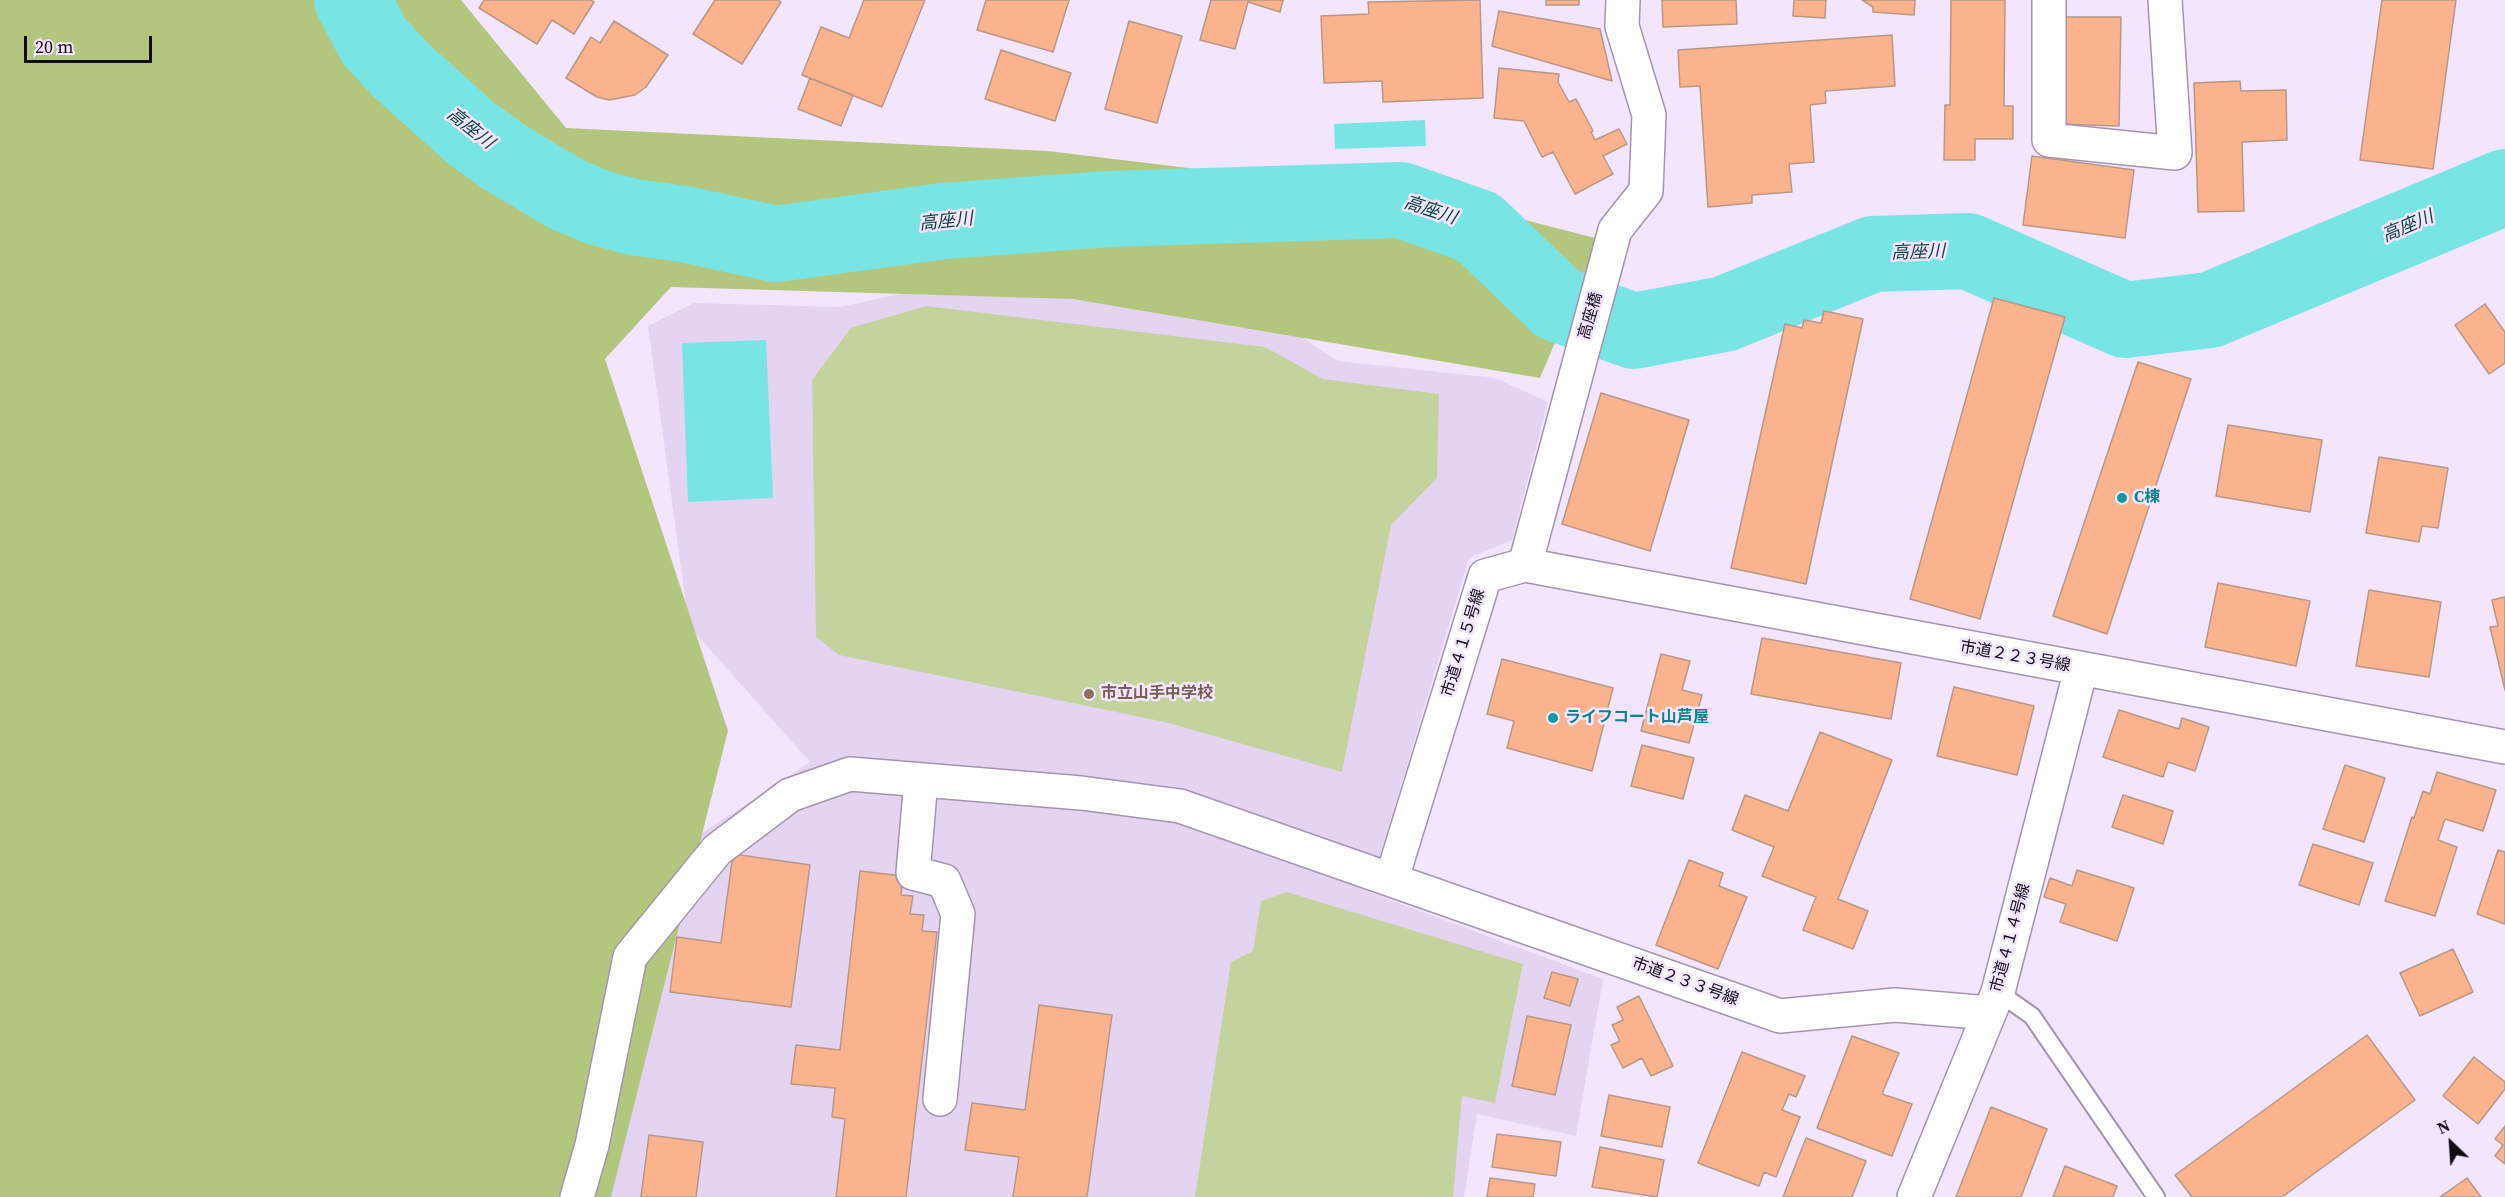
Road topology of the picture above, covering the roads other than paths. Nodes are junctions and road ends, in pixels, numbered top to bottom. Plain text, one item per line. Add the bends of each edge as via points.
1 (1623, 0) edge
2 (2049, 0) edge
3 (2165, 0) edge
4 (1525, 565) junction
5 (2081, 669) junction
6 (2505, 747) edge
7 (921, 780) junction
8 (1392, 878) junction
9 (1993, 1002) junction
10 (940, 1099) dead end
11 (577, 1197) edge
12 (1914, 1197) edge
13 (2156, 1197) edge

1 - 4 street, 高座橋 via 1622,26 1649,115 1646,191 1615,230
2 - 3 street via 2049,140 2175,153
4 - 5 street, 市道２２３号線
4 - 8 street, 市道４１５号線 via 1485,576
5 - 6 street, 市道２２３号線
5 - 9 street, 市道４１４号線
7 - 8 street, 市道２３３号線 via 1081,793 1180,806
7 - 10 street via 913,873 944,881 958,914
7 - 11 street, 市道２３３号線 via 850,774 790,795 717,850 630,957 592,1145
8 - 9 street, 市道２３３号線 via 1780,1016 1895,1005
9 - 12 street, 市道４１４号線
9 - 13 lane via 2032,1016

